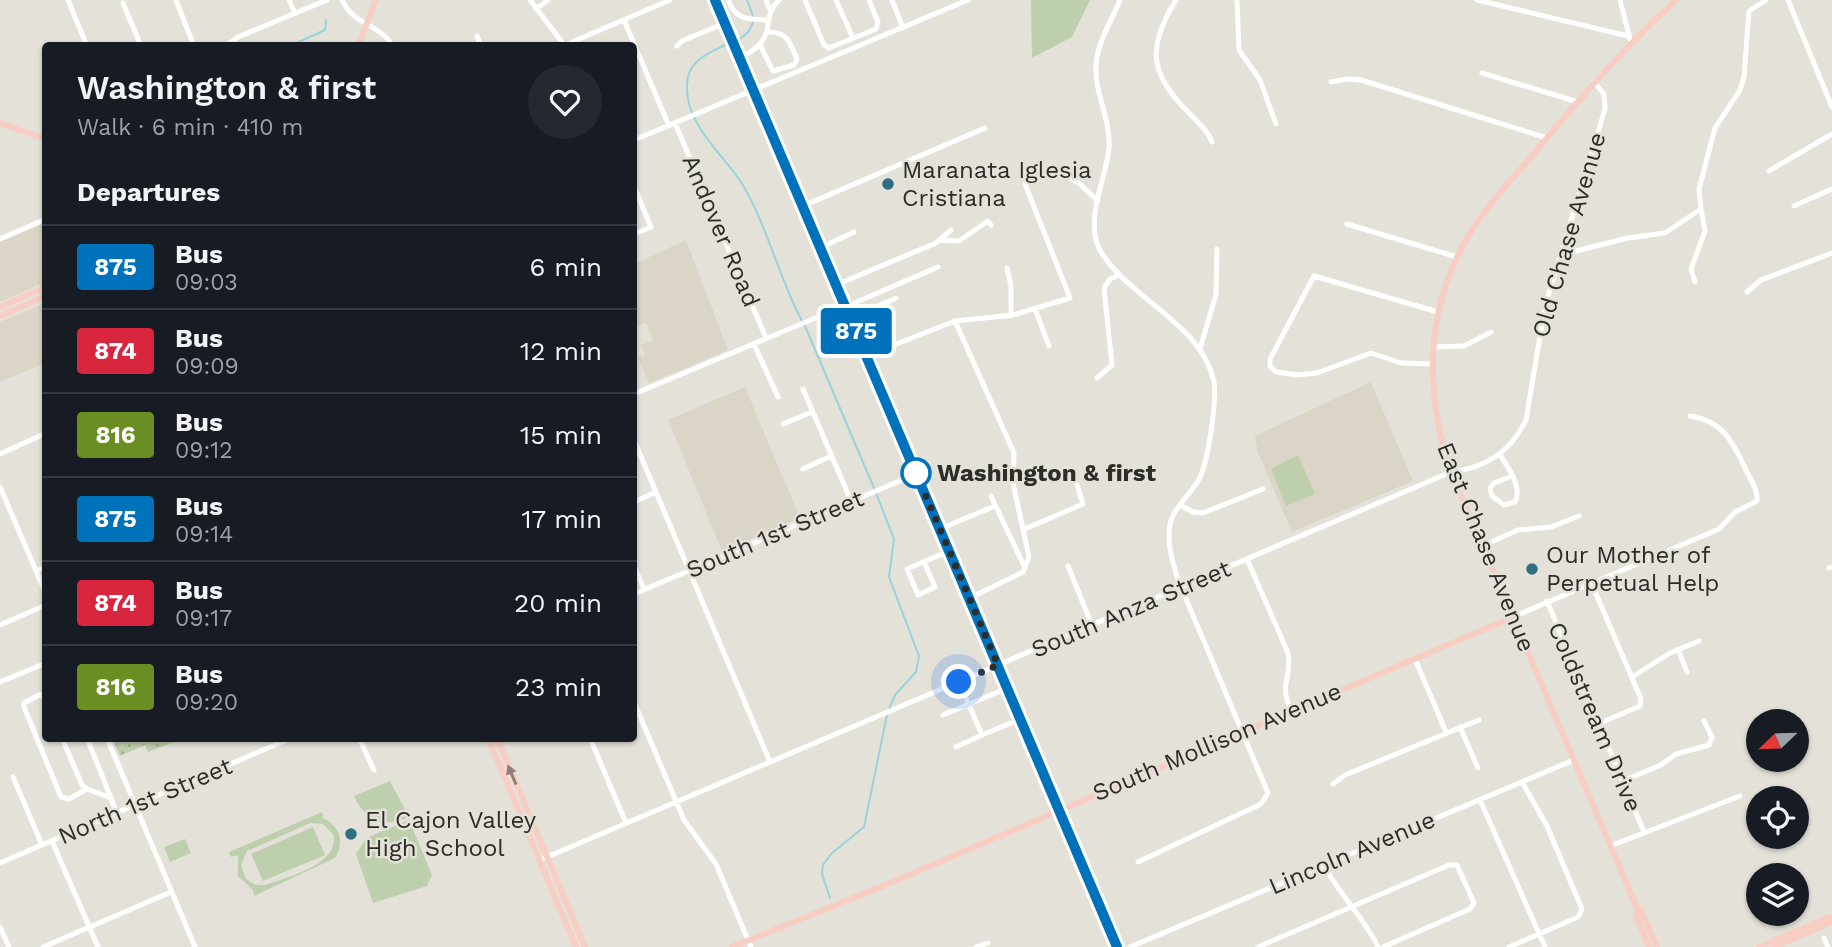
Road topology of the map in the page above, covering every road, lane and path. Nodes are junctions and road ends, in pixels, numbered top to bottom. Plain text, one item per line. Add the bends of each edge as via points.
1 (68, 0) edge
2 (176, 0) edge
3 (289, 0) edge
4 (327, 0) edge
5 (342, 0) edge
6 (376, 0) edge
7 (530, 0) edge
8 (548, 0) edge
9 (670, 0) edge
10 (715, 0) edge
11 (728, 0) edge
12 (766, 0) edge
13 (779, 0) edge
14 (805, 0) edge
15 (836, 0) edge
16 (869, 0) edge
17 (900, 0) edge
18 (953, 0) edge
19 (968, 0) edge
20 (1119, 0) edge
21 (1175, 0) edge
22 (1237, 0) edge
23 (1477, 0) edge
24 (1620, 0) edge
25 (1676, 0) edge
26 (1766, 0) edge
27 (1788, 0) edge
28 (892, 1) edge
29 (123, 3) dead end
30 (536, 9) junction
31 (947, 9) junction
32 (770, 10) junction
33 (295, 13) junction
34 (624, 20) junction
35 (769, 20) junction
36 (725, 23) junction
37 (366, 24) junction
38 (903, 28) junction
39 (769, 32) junction
40 (477, 36) dead end
41 (853, 38) junction
42 (1630, 39) junction
43 (85, 42) edge
44 (139, 42) edge
45 (192, 42) edge
46 (232, 42) edge
47 (359, 42) edge
48 (390, 42) edge
49 (479, 42) edge
50 (562, 42) edge
51 (571, 42) edge
52 (634, 42) edge
53 (760, 45) junction
54 (677, 46) dead end
55 (637, 48) edge
56 (740, 58) junction
57 (1482, 73) dead end
58 (1331, 82) dead end
59 (1594, 82) junction
60 (753, 89) junction
61 (1578, 102) junction
62 (1832, 107) edge
63 (0, 123) edge
64 (672, 124) junction
65 (1276, 124) dead end
66 (985, 128) dead end
67 (1832, 134) edge
68 (42, 138) edge
69 (1547, 138) junction
70 (637, 139) edge
71 (1212, 142) dead end
72 (1777, 166) dead end
73 (1063, 175) dead end
74 (1025, 184) dead end
75 (1832, 189) edge
76 (637, 193) edge
77 (1098, 201) junction
78 (803, 206) junction
79 (1794, 206) dead end
80 (1701, 209) junction
81 (42, 221) edge
82 (991, 225) dead end
83 (1347, 225) dead end
84 (951, 230) dead end
85 (855, 232) dead end
86 (637, 233) edge
87 (0, 239) edge
88 (938, 242) junction
89 (820, 248) junction
90 (1217, 248) dead end
91 (1832, 253) edge
92 (1560, 256) junction
93 (1457, 257) junction
94 (937, 267) dead end
95 (1007, 268) dead end
96 (1119, 275) junction
97 (1695, 282) dead end
98 (836, 285) junction
99 (42, 290) edge
100 (1747, 292) dead end
101 (42, 298) edge
102 (897, 298) dead end
103 (14, 301) junction
104 (845, 306) junction
105 (0, 307) edge
106 (1035, 309) junction
107 (1438, 312) junction
108 (2, 315) edge
109 (1012, 315) junction
110 (850, 319) junction
111 (955, 320) junction
112 (1491, 332) dead end
113 (766, 338) junction
114 (754, 344) junction
115 (1049, 346) dead end
116 (1433, 347) junction
117 (1200, 349) junction
118 (866, 356) junction
119 (1431, 364) junction
120 (1097, 379) dead end
121 (803, 389) dead end
122 (637, 393) edge
123 (778, 397) dead end
124 (812, 412) junction
125 (1690, 416) dead end
126 (783, 424) dead end
127 (42, 435) edge
128 (637, 452) edge
129 (0, 454) edge
130 (1500, 455) junction
131 (831, 456) junction
132 (803, 469) dead end
133 (1451, 472) junction
134 (916, 474) junction
135 (1511, 476) junction
136 (1077, 485) dead end
137 (0, 487) edge
138 (1263, 489) dead end
139 (656, 492) junction
140 (990, 496) dead end
141 (637, 501) edge
142 (851, 501) junction
143 (1180, 505) junction
144 (995, 506) junction
145 (8, 508) junction
146 (0, 511) edge
147 (1579, 516) dead end
148 (940, 529) junction
149 (1025, 529) junction
150 (1482, 545) junction
151 (949, 551) junction
152 (1247, 559) junction
153 (924, 562) junction
154 (1068, 566) dead end
155 (1025, 568) junction
156 (42, 569) edge
157 (689, 570) junction
158 (36, 571) junction
159 (637, 573) edge
160 (1591, 582) junction
161 (42, 585) edge
162 (1181, 587) junction
163 (644, 589) junction
164 (637, 592) edge
165 (970, 598) junction
166 (1547, 601) junction
167 (42, 607) edge
168 (1513, 617) junction
169 (1, 622) edge
170 (1093, 625) junction
171 (1699, 641) dead end
172 (1678, 649) junction
173 (1415, 659) junction
174 (42, 665) edge
175 (998, 665) junction
176 (1687, 671) dead end
177 (1632, 677) junction
178 (0, 682) edge
179 (959, 682) junction
180 (998, 692) dead end
181 (42, 698) edge
182 (968, 704) junction
183 (637, 709) edge
184 (1292, 711) junction
185 (943, 715) dead end
186 (1479, 720) dead end
187 (1704, 720) dead end
188 (1011, 723) dead end
189 (1598, 724) junction
190 (1460, 727) junction
191 (1242, 732) junction
192 (1446, 732) junction
193 (982, 736) junction
194 (64, 742) edge
195 (89, 742) edge
196 (109, 742) edge
197 (282, 742) edge
198 (361, 742) edge
199 (490, 742) edge
200 (499, 742) edge
201 (592, 742) edge
202 (956, 747) dead end
203 (1574, 760) junction
204 (770, 762) junction
205 (1478, 768) dead end
206 (374, 770) dead end
207 (13, 777) dead end
208 (1623, 781) junction
209 (1522, 782) junction
210 (1333, 784) dead end
211 (87, 789) junction
212 (1740, 796) dead end
213 (111, 798) junction
214 (1479, 800) junction
215 (676, 802) junction
216 (135, 805) junction
217 (1059, 809) junction
218 (117, 813) junction
219 (626, 823) junction
220 (1644, 832) junction
221 (52, 841) junction
222 (42, 845) junction
223 (1610, 846) junction
224 (543, 858) junction
225 (1138, 862) dead end
226 (0, 863) edge
227 (1324, 864) junction
228 (171, 892) junction
229 (1351, 907) junction
230 (1637, 908) junction
231 (1832, 916) edge
232 (1832, 922) edge
233 (0, 927) edge
234 (90, 927) junction
235 (1540, 934) junction
236 (1824, 938) dead end
237 (988, 943) dead end
238 (749, 944) edge
239 (9, 947) edge
240 (43, 947) edge
241 (98, 947) edge
242 (195, 947) edge
243 (576, 947) edge
244 (585, 947) edge
245 (732, 947) edge
246 (979, 947) edge
247 (1117, 947) edge
248 (1130, 947) edge
249 (1258, 947) edge
250 (1381, 947) edge
251 (1509, 947) edge
252 (1545, 947) edge
253 (1649, 947) edge
254 (1657, 947) edge
255 (1759, 947) edge
256 (1774, 947) edge
257 (1828, 947) edge

1 - 43 street
2 - 45 street
3 - 33 street
4 - 33 street
5 - 37 street via 352,16
6 - 37 main road
7 - 30 street
8 - 30 street
9 - 34 street
10 - 36 main road
11 - 35 street via 736,16
12 - 32 street
13 - 32 street
14 - 41 street via 824,45 829,48
15 - 41 street
16 - 41 street via 878,26
17 - 28 street
18 - 31 street
19 - 31 street
20 - 77 street via 1096,61 1109,138
21 - 71 street via 1157,35 1158,71 1170,94 1209,133
22 - 65 street via 1238,50 1260,80
23 - 42 street
24 - 42 street
25 - 42 main road, East Chase Avenue
26 - 80 street via 1749,11 1744,77 1715,128 1699,189
27 - 62 street
28 - 38 street
29 - 44 street
30 - 50 street
31 - 38 street
32 - 35 street
33 - 46 street
34 - 51 street
34 - 52 street, Andover Road
35 - 39 street
36 - 54 street
36 - 56 main road
37 - 47 main road
37 - 48 street
38 - 60 street
39 - 53 street
39 - 53 street via 786,36 797,59 794,65 773,71
40 - 49 street
42 - 59 main road, East Chase Avenue
53 - 56 street
55 - 64 street, Andover Road
56 - 60 main road
57 - 61 street
58 - 69 street via 1361,80
59 - 61 main road, East Chase Avenue
59 - 92 street, Old Chase Avenue via 1604,94 1605,109
60 - 64 street
60 - 78 main road
61 - 69 main road, East Chase Avenue
63 - 68 main road
64 - 70 street
64 - 113 street, Andover Road
66 - 78 street
67 - 72 street
69 - 93 main road, East Chase Avenue via 1476,224
73 - 77 street
74 - 106 street via 1070,298
75 - 79 street
76 - 86 street via 651,227
77 - 96 street via 1095,239
78 - 89 main road
80 - 92 street via 1665,233
80 - 97 street via 1705,231 1691,269
81 - 87 street
82 - 88 street via 988,221 959,241
83 - 93 street
84 - 88 street
85 - 89 street
88 - 98 street
89 - 98 main road
90 - 117 street via 1216,294
91 - 100 street via 1761,280
92 - 130 street, Old Chase Avenue via 1545,306 1527,420
93 - 107 main road, East Chase Avenue
94 - 104 street
95 - 109 street
96 - 117 street
96 - 120 street via 1104,288 1112,365
98 - 104 main road
99 - 103 main road
101 - 108 main road
102 - 110 street
103 - 105 main road
103 - 108 main road
104 - 110 main road
104 - 113 street
106 - 109 street
106 - 115 street
107 - 116 main road, East Chase Avenue
107 - 119 street via 1314,276 1270,359 1276,372 1307,376 1371,353 1401,363
109 - 111 street
110 - 118 main road
111 - 118 street
111 - 149 street via 1014,453 1013,483
112 - 116 street via 1464,346
113 - 114 street
114 - 122 street
114 - 123 street
116 - 119 main road, East Chase Avenue
117 - 143 street via 1212,376 1214,398 1203,469
118 - 134 main road
119 - 133 main road, East Chase Avenue via 1435,416
121 - 124 street
124 - 126 street
124 - 131 street
125 - 160 street, South Mollison Avenue via 1714,422 1726,433 1741,454 1758,493 1757,501 1703,537
127 - 129 street
128 - 139 street
130 - 133 street, Old Chase Avenue via 1472,469
130 - 135 street
131 - 132 street
131 - 142 street
133 - 150 main road, East Chase Avenue
133 - 152 street, South Anza Street
134 - 142 street, South 1st Street
134 - 148 main road
135 - 135 street via 1518,496 1504,505 1492,496 1490,488
136 - 149 street via 1083,504
137 - 145 street
138 - 143 street via 1203,513
139 - 141 street
139 - 157 street
140 - 144 street
142 - 157 street, South 1st Street
143 - 162 street via 1169,537
144 - 148 street
144 - 155 street
145 - 146 street
145 - 158 street
147 - 150 street via 1551,527 1518,530
148 - 151 main road
149 - 155 street via 1029,562
150 - 168 main road, East Chase Avenue
151 - 153 street
151 - 165 main road
152 - 162 street, South Anza Street
152 - 184 street via 1288,653 1284,691
153 - 153 street via 907,569 918,595 935,587
154 - 170 street
155 - 165 street
156 - 158 street
157 - 163 street, South 1st Street
157 - 204 street
158 - 161 street
159 - 163 street
160 - 166 street, South Mollison Avenue
160 - 177 street
162 - 170 street, South Anza Street
162 - 191 street
163 - 164 street, South 1st Street
165 - 175 main road
166 - 168 street, South Mollison Avenue
166 - 189 street, Coldstream Drive
167 - 169 street
168 - 173 main road, South Mollison Avenue
168 - 203 main road, East Chase Avenue
170 - 175 street, South Anza Street
171 - 172 street
172 - 176 street
172 - 177 street
173 - 184 main road, South Mollison Avenue
173 - 192 street
174 - 178 street
175 - 179 street, South Anza Street
175 - 217 main road
177 - 189 street via 1640,706
179 - 182 street
179 - 204 street, South Anza Street
180 - 182 street
181 - 211 street via 38,695 23,707 61,797 69,799
182 - 185 street
182 - 193 street
183 - 215 street
184 - 191 main road, South Mollison Avenue
186 - 190 street
187 - 208 street via 1712,737 1709,745 1676,754
188 - 193 street
189 - 208 street, Coldstream Drive
190 - 192 street
190 - 205 street
191 - 217 main road, South Mollison Avenue
191 - 225 street via 1268,793 1261,804
192 - 210 street
193 - 202 street
194 - 211 street
195 - 213 street
196 - 216 street
197 - 216 street, North 1st Street
198 - 206 street
199 - 224 main road
224 -> 200 main road
201 - 219 street
203 - 209 street, Lincoln Avenue
203 - 223 main road, East Chase Avenue
204 - 215 street, South Anza Street
207 - 222 street
208 - 220 street, Coldstream Drive
209 - 214 street, Lincoln Avenue
209 - 235 street via 1582,909 1578,918
211 - 213 street
212 - 220 street
213 - 218 street
214 - 227 street, Lincoln Avenue
214 - 235 street
215 - 219 street, South Anza Street
215 - 238 street via 716,864
216 - 218 street, North 1st Street
216 - 228 street
217 - 238 main road, South Mollison Avenue
217 - 247 main road
218 - 221 street, North 1st Street
219 - 224 street, South Anza Street
220 - 223 street
221 - 222 street, North 1st Street
221 - 234 street
222 - 226 street, North 1st Street
223 - 230 main road, East Chase Avenue
224 - 243 main road
224 - 244 main road
227 - 229 street
227 - 248 street, Lincoln Avenue
228 - 234 street
228 - 242 street
229 - 249 street
229 - 250 street
229 - 250 street via 1457,865 1474,903 1467,911
230 - 253 main road, East Chase Avenue
230 - 254 main road, East Chase Avenue
231 - 255 main road
232 - 256 main road
233 - 239 street
234 - 240 street
234 - 241 street
235 - 251 street
235 - 252 street
236 - 257 street
237 - 246 street
238 - 245 main road, South Mollison Avenue

